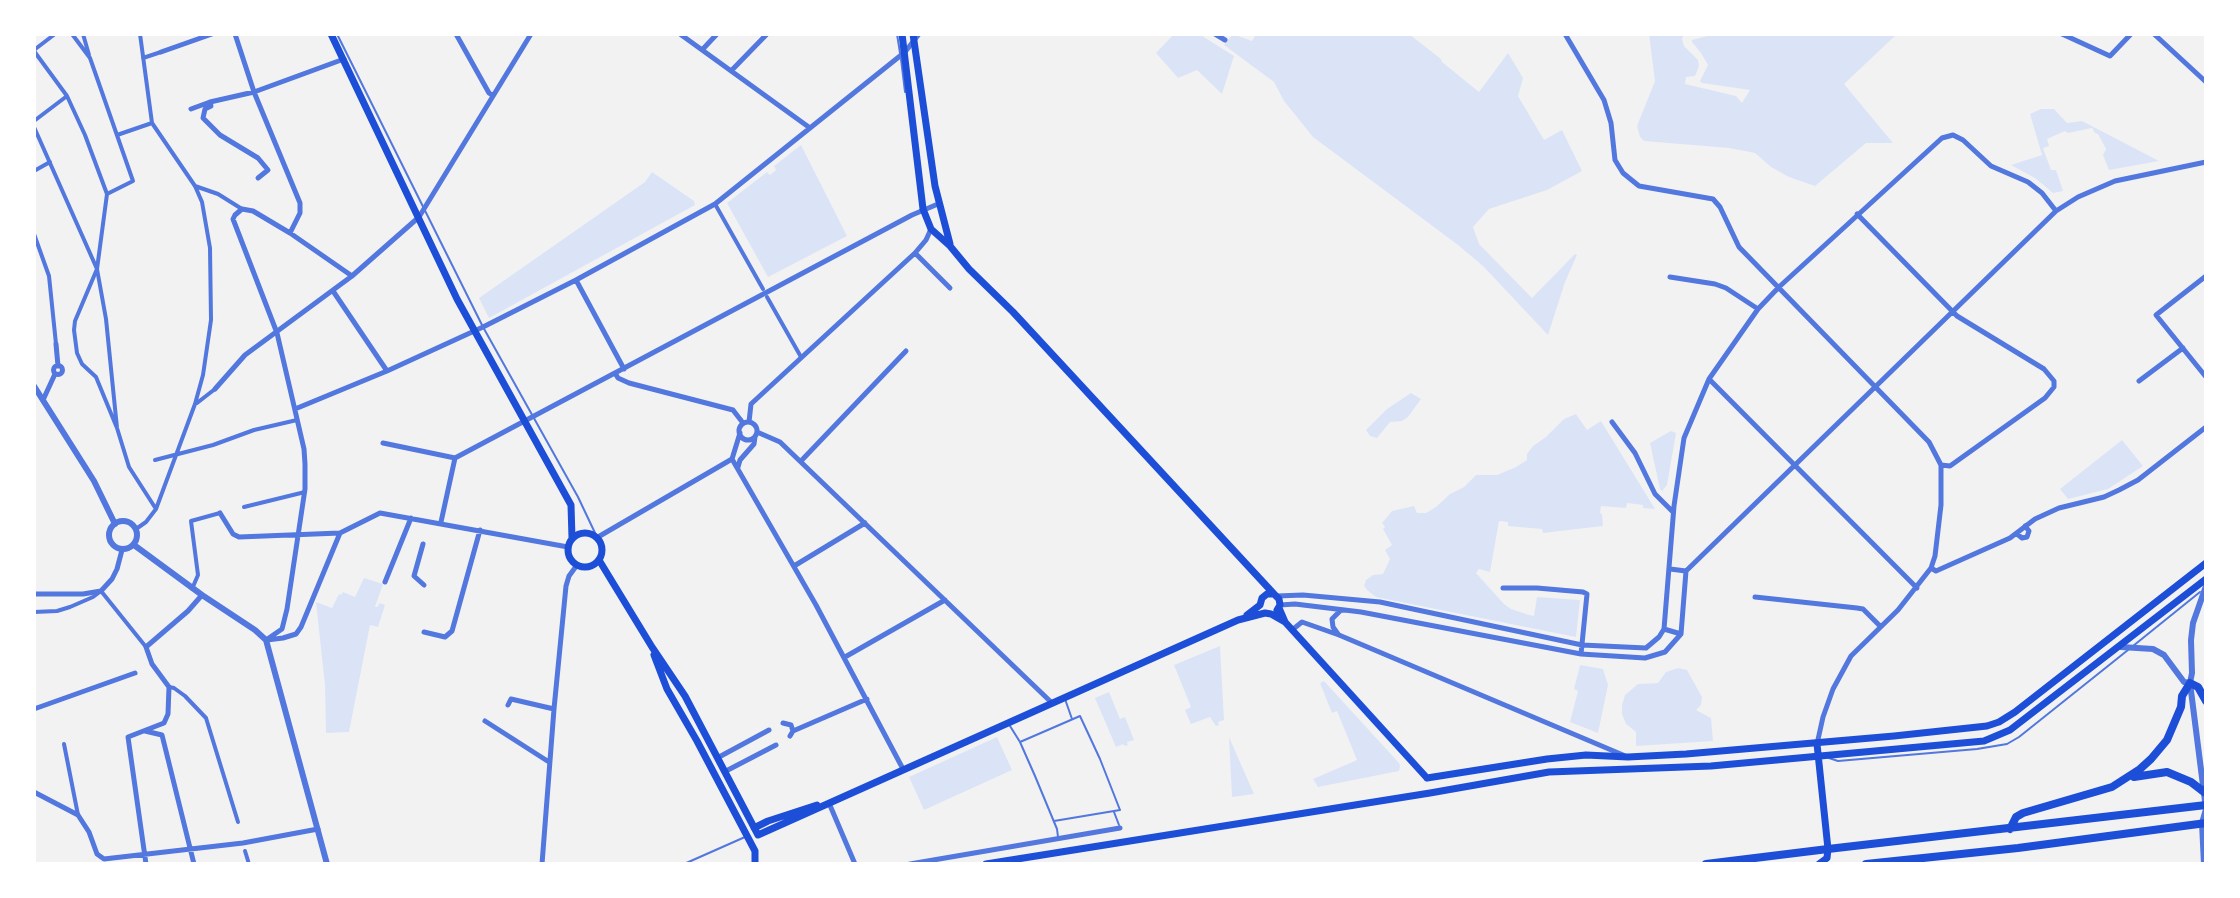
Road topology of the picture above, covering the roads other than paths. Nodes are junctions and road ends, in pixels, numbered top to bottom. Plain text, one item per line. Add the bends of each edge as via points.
1 (55, 34) edge
2 (72, 34) edge
3 (83, 34) edge
4 (140, 34) edge
5 (212, 34) edge
6 (235, 34) edge
7 (334, 34) edge
8 (456, 34) edge
9 (531, 34) edge
10 (680, 34) edge
11 (717, 34) edge
12 (767, 34) edge
13 (900, 34) edge
14 (1215, 34) edge
15 (1565, 34) edge
16 (2062, 34) edge
17 (2131, 34) edge
18 (2154, 34) edge
19 (915, 36) edge
20 (1225, 40) dead end
21 (34, 50) edge
22 (702, 50) junction
23 (161, 52) joint
24 (903, 54) junction
25 (90, 58) junction
26 (143, 58) junction
27 (344, 59) junction
28 (731, 71) junction
29 (2206, 82) edge
30 (254, 92) junction
31 (492, 95) junction
32 (67, 96) junction
33 (210, 102) junction
34 (191, 109) dead end
35 (34, 121) edge
36 (152, 123) junction
37 (34, 127) edge
38 (810, 128) junction
39 (117, 135) junction
40 (50, 162) junction
41 (2206, 162) edge
42 (34, 171) edge
43 (258, 178) dead end
44 (195, 186) junction
45 (107, 194) junction
46 (715, 204) junction
47 (938, 204) junction
48 (242, 209) junction
49 (923, 209) junction
50 (2056, 211) junction
51 (422, 214) junction
52 (1857, 214) junction
53 (931, 229) junction
54 (290, 233) junction
55 (34, 234) edge
56 (950, 246) junction
57 (915, 253) junction
58 (97, 269) junction
59 (352, 276) junction
60 (2206, 276) edge
61 (1670, 277) dead end
62 (576, 280) junction
63 (1779, 287) junction
64 (950, 288) dead end
65 (763, 289) dead end
66 (333, 291) junction
67 (767, 297) dead end
68 (1758, 309) junction
69 (1952, 311) junction
70 (479, 329) junction
71 (277, 333) junction
72 (56, 344) joint
73 (2183, 348) junction
74 (906, 351) dead end
75 (801, 357) junction
76 (624, 369) junction
77 (387, 371) junction
78 (615, 373) junction
79 (2206, 377) edge
80 (1709, 379) junction
81 (2139, 381) dead end
82 (34, 386) edge
83 (1875, 386) junction
84 (215, 389) joint
85 (43, 400) junction
86 (195, 404) junction
87 (295, 409) junction
88 (528, 417) junction
89 (297, 420) junction
90 (1612, 422) dead end
91 (746, 423) junction
92 (2206, 427) edge
93 (117, 428) junction
94 (740, 433) junction
95 (756, 434) junction
96 (383, 443) dead end
97 (176, 455) junction
98 (455, 458) junction
99 (732, 459) junction
100 (155, 460) dead end
101 (801, 461) junction
102 (1795, 465) junction
103 (1941, 465) junction
104 (738, 468) junction
105 (305, 492) junction
106 (244, 507) dead end
107 (156, 509) junction
108 (1673, 512) junction
109 (220, 513) joint
110 (411, 518) junction
111 (441, 522) junction
112 (865, 523) junction
113 (115, 524) junction
114 (136, 529) junction
115 (480, 530) junction
116 (340, 533) junction
117 (298, 536) junction
118 (597, 536) junction
119 (572, 538) junction
120 (423, 544) dead end
121 (134, 545) junction
122 (568, 547) junction
123 (122, 550) junction
124 (599, 560) junction
125 (2206, 563) edge
126 (577, 565) junction
127 (794, 566) junction
128 (1931, 568) junction
129 (1670, 569) junction
130 (1686, 571) junction
131 (2206, 579) edge
132 (385, 582) dead end
133 (424, 585) dead end
134 (2206, 587) edge
135 (1503, 588) dead end
136 (1917, 588) junction
137 (192, 589) junction
138 (101, 591) junction
139 (1271, 593) junction
140 (34, 594) edge
141 (202, 595) junction
142 (1755, 597) dead end
143 (945, 600) junction
144 (1260, 605) junction
145 (1279, 607) junction
146 (1342, 610) junction
147 (34, 612) edge
148 (1268, 613) junction
149 (1238, 620) junction
150 (1285, 622) junction
151 (1880, 626) junction
152 (1664, 629) junction
153 (1292, 630) junction
154 (424, 632) dead end
155 (1681, 634) junction
156 (1339, 635) junction
157 (266, 640) junction
158 (1582, 645) junction
159 (146, 647) junction
160 (652, 647) junction
161 (2121, 647) junction
162 (2132, 647) junction
163 (1581, 654) junction
164 (845, 657) junction
165 (135, 673) dead end
166 (2190, 683) junction
167 (169, 687) junction
168 (1064, 698) junction
169 (867, 699) junction
170 (2206, 701) edge
171 (1052, 703) junction
172 (508, 705) dead end
173 (34, 709) edge
174 (554, 709) junction
175 (1073, 719) junction
176 (485, 721) dead end
177 (1009, 722) junction
178 (783, 723) dead end
179 (769, 730) dead end
180 (145, 731) junction
181 (1020, 742) junction
182 (64, 744) dead end
183 (1817, 744) junction
184 (776, 745) dead end
185 (1821, 756) junction
186 (719, 757) junction
187 (1628, 757) junction
188 (549, 762) junction
189 (904, 770) junction
190 (726, 771) junction
191 (1427, 778) junction
192 (2129, 778) junction
193 (2205, 790) edge
194 (34, 792) edge
195 (1430, 793) junction
196 (829, 803) junction
197 (2206, 808) edge
198 (1113, 811) junction
199 (78, 815) junction
200 (1054, 821) junction
201 (238, 822) dead end
202 (2206, 823) edge
203 (1120, 828) joint
204 (318, 829) junction
205 (2010, 829) junction
206 (756, 831) junction
207 (747, 836) junction
208 (1058, 838) junction
209 (191, 849) junction
210 (1828, 849) junction
211 (245, 851) dead end
212 (144, 856) junction
213 (146, 864) edge
214 (194, 864) edge
215 (249, 864) edge
216 (327, 864) edge
217 (542, 864) edge
218 (684, 864) edge
219 (755, 864) edge
220 (855, 864) edge
221 (910, 864) edge
222 (986, 864) edge
223 (1706, 864) edge
224 (1819, 864) edge
225 (1866, 864) edge
226 (2204, 864) edge

1 - 21 street
2 - 25 street
3 - 25 street
4 - 26 street
5 - 23 street
6 - 30 street
7 - 27 main road
7 - 51 lane
8 - 31 street
9 - 31 street
10 - 22 street
11 - 22 street
12 - 28 street
13 - 24 main road
14 - 20 street
15 - 63 street via 1604,100 1615,160 1623,173 1639,186 1713,199 1739,247
16 - 17 street via 2110,56
18 - 29 street
19 - 24 street
19 - 47 main road
21 - 32 street
22 - 28 street
23 - 26 street
24 - 38 street
24 - 49 main road
25 - 39 street
26 - 36 street
27 - 30 street
27 - 51 main road
28 - 38 street
30 - 33 street
30 - 54 street via 300,203
31 - 51 street
32 - 35 street
32 - 45 street
33 - 34 street
33 - 43 street via 203,118 258,158 268,170
36 - 39 street
36 - 44 street
37 - 40 street
38 - 46 street
39 - 45 street via 133,181
40 - 42 street
40 - 58 street
41 - 50 street via 2115,181
44 - 48 street
44 - 86 street via 205,217 211,284 210,330
45 - 58 street
46 - 62 street
46 - 65 street
47 - 49 street
47 - 56 main road
48 - 54 street
48 - 71 street via 233,219
49 - 53 main road
49 - 76 street
50 - 52 street via 2028,182 1991,166 1953,135 1942,138
50 - 69 street
51 - 59 street
51 - 70 main road via 457,299
52 - 63 street
52 - 69 street
53 - 56 main road
53 - 57 street
54 - 59 street
55 - 72 street via 49,276
56 - 139 main road
57 - 64 street
57 - 75 street
58 - 93 street
58 - 93 street via 75,321 75,342
59 - 66 street
60 - 73 street via 2156,315
61 - 68 street via 1715,284
62 - 70 street
62 - 76 street
63 - 68 street
63 - 83 street
66 - 71 street
66 - 77 street
67 - 75 street
68 - 80 street
69 - 83 street
69 - 103 street via 2048,372 2054,387 1950,466
70 - 77 street
70 - 88 main road
71 - 84 street via 245,355
71 - 87 street
72 - 85 street via 62,372 55,374
73 - 79 street
73 - 81 street
74 - 101 street
75 - 91 street via 751,404
76 - 78 street
77 - 87 street
78 - 88 street
78 - 91 street via 629,383 733,410
80 - 102 street
80 - 108 street via 1684,438
82 - 85 street
83 - 102 street
83 - 103 street via 1929,442
84 - 86 street
85 - 113 street
86 - 97 street
87 - 89 street
88 - 98 street
88 - 118 lane
88 - 119 main road via 571,505
89 - 97 street
89 - 105 street
90 - 108 street via 1655,494
91 - 94 street
91 - 95 street via 755,425
92 - 128 street via 2119,490 2059,508 2017,534 1936,571
93 - 107 street via 129,467
94 - 95 street via 746,439
94 - 99 street
95 - 101 street via 780,442
95 - 104 street
96 - 98 street
97 - 100 street
97 - 107 street
98 - 111 street
99 - 104 street
99 - 118 street
101 - 112 street
102 - 130 street
102 - 136 street
103 - 128 street
104 - 127 street
105 - 106 street
105 - 117 street
107 - 114 street
108 - 129 street
109 - 117 street via 239,537
109 - 137 street via 191,521 198,575
110 - 111 street
110 - 116 street via 380,513
110 - 132 street
111 - 115 street
112 - 127 street
112 - 143 street
113 - 114 street via 127,522
113 - 123 street via 109,538
114 - 121 street
115 - 122 street
115 - 154 street via 452,631 445,637
116 - 117 street
116 - 157 street via 301,627 296,634
117 - 157 street via 282,629
118 - 119 main road via 584,532
118 - 124 main road
119 - 122 main road
120 - 133 street via 414,576
121 - 123 street
121 - 137 street
122 - 126 main road via 569,558
123 - 138 street via 112,579
124 - 126 main road
124 - 160 main road
125 - 183 main road via 1999,722
126 - 174 street via 566,586
127 - 164 street
128 - 136 street
129 - 130 street
129 - 152 street
130 - 155 street
131 - 161 main road
134 - 162 lane
134 - 166 street via 2193,623
135 - 158 street via 1587,594
136 - 151 street
137 - 141 street
138 - 140 street
138 - 147 street via 57,611
138 - 159 street
139 - 144 main road
139 - 145 main road
139 - 158 street via 1380,602
141 - 157 street
141 - 159 street
142 - 151 street via 1863,609
143 - 164 street
143 - 171 street
144 - 148 main road
144 - 149 main road
145 - 146 street
145 - 148 main road
145 - 150 main road
146 - 156 street via 1332,619
146 - 163 street
148 - 149 main road
148 - 150 main road
149 - 168 main road
150 - 153 main road
151 - 183 street via 1851,656 1833,689
152 - 155 street
152 - 158 street via 1646,648
153 - 156 street via 1302,622
153 - 191 main road
155 - 163 street via 1665,652 1645,658
156 - 187 street
157 - 204 street
158 - 163 street
159 - 167 street via 149,666
160 - 186 main road
160 - 207 main road via 667,689
161 - 162 street
161 - 185 main road via 1996,737
162 - 166 street via 2164,655
162 - 185 lane via 2007,744 1838,761
164 - 169 street
165 - 173 street
166 - 170 main road
166 - 192 main road via 2167,740
166 - 193 street
167 - 180 street via 164,723
167 - 201 street via 206,718
168 - 171 main road
168 - 175 lane
169 - 178 street via 792,733 791,725
169 - 189 street
171 - 177 main road
172 - 174 street via 511,699
174 - 188 street
175 - 181 lane
175 - 198 lane via 1080,716 1100,759 1120,810
176 - 188 street
177 - 181 lane
177 - 189 main road
179 - 186 street
180 - 209 street via 162,735
180 - 212 street via 128,737
181 - 200 lane
182 - 199 street
183 - 185 main road
183 - 187 main road
184 - 190 street
185 - 195 main road via 1549,772
185 - 210 main road
186 - 190 main road
187 - 191 main road via 1586,755
188 - 217 street
189 - 196 main road
190 - 206 main road
191 - 195 main road
192 - 193 main road via 2167,772
192 - 205 main road via 2023,813
193 - 197 street
194 - 199 street
195 - 222 main road
196 - 206 main road via 812,805
196 - 220 street
197 - 205 main road
197 - 226 street
198 - 200 lane
198 - 203 lane
199 - 212 street via 104,859
200 - 208 lane
202 - 225 main road
203 - 208 street
204 - 209 street
204 - 216 street
205 - 210 main road
206 - 207 main road
207 - 218 lane
207 - 219 main road
208 - 221 street
209 - 212 street
209 - 214 street
210 - 223 main road
210 - 224 main road
211 - 215 street
212 - 213 street

